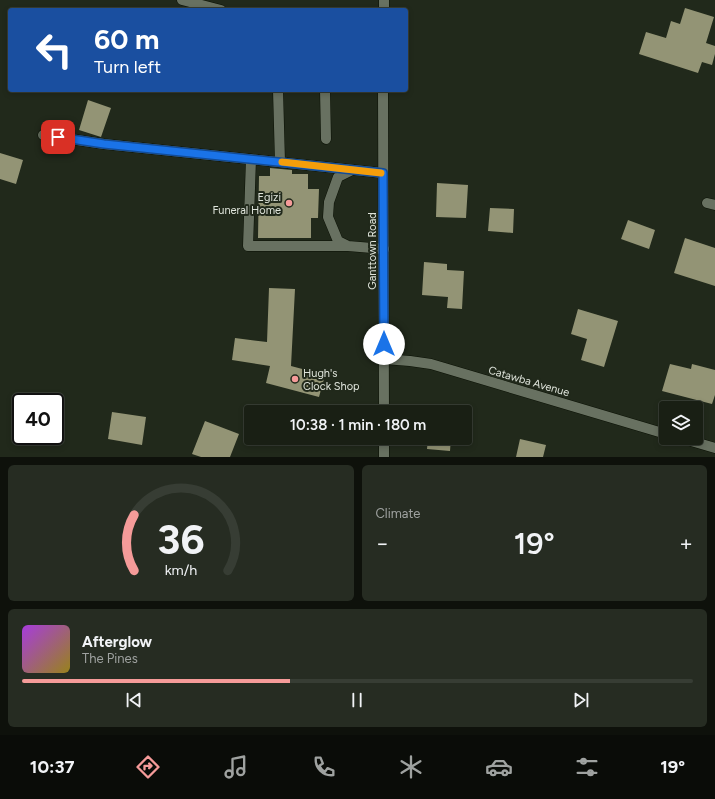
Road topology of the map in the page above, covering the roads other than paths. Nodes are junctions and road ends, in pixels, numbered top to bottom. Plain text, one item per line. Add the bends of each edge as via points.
1 (182, 0) edge
2 (213, 8) edge
3 (278, 92) edge
4 (325, 92) edge
5 (383, 92) edge
6 (43, 135) dead end
7 (326, 138) dead end
8 (251, 159) junction
9 (280, 162) junction
10 (353, 170) junction
11 (383, 173) junction
12 (348, 246) junction
13 (384, 249) junction
14 (384, 359) junction
15 (384, 405) edge
16 (659, 432) edge
17 (703, 444) edge
18 (384, 445) edge
19 (715, 448) edge
20 (384, 457) edge

1 - 2 street
3 - 9 street
4 - 7 street
5 - 11 street, Ganttown Road
6 - 8 street
8 - 9 street
8 - 12 street via 248,246
9 - 10 street
10 - 11 street
10 - 12 street via 338,177 329,202 328,217 338,241
11 - 13 street, Ganttown Road
12 - 13 street
13 - 14 street, Ganttown Road
14 - 15 street, Ganttown Road
14 - 16 street, Catawba Avenue via 431,364
17 - 19 street
18 - 20 street

